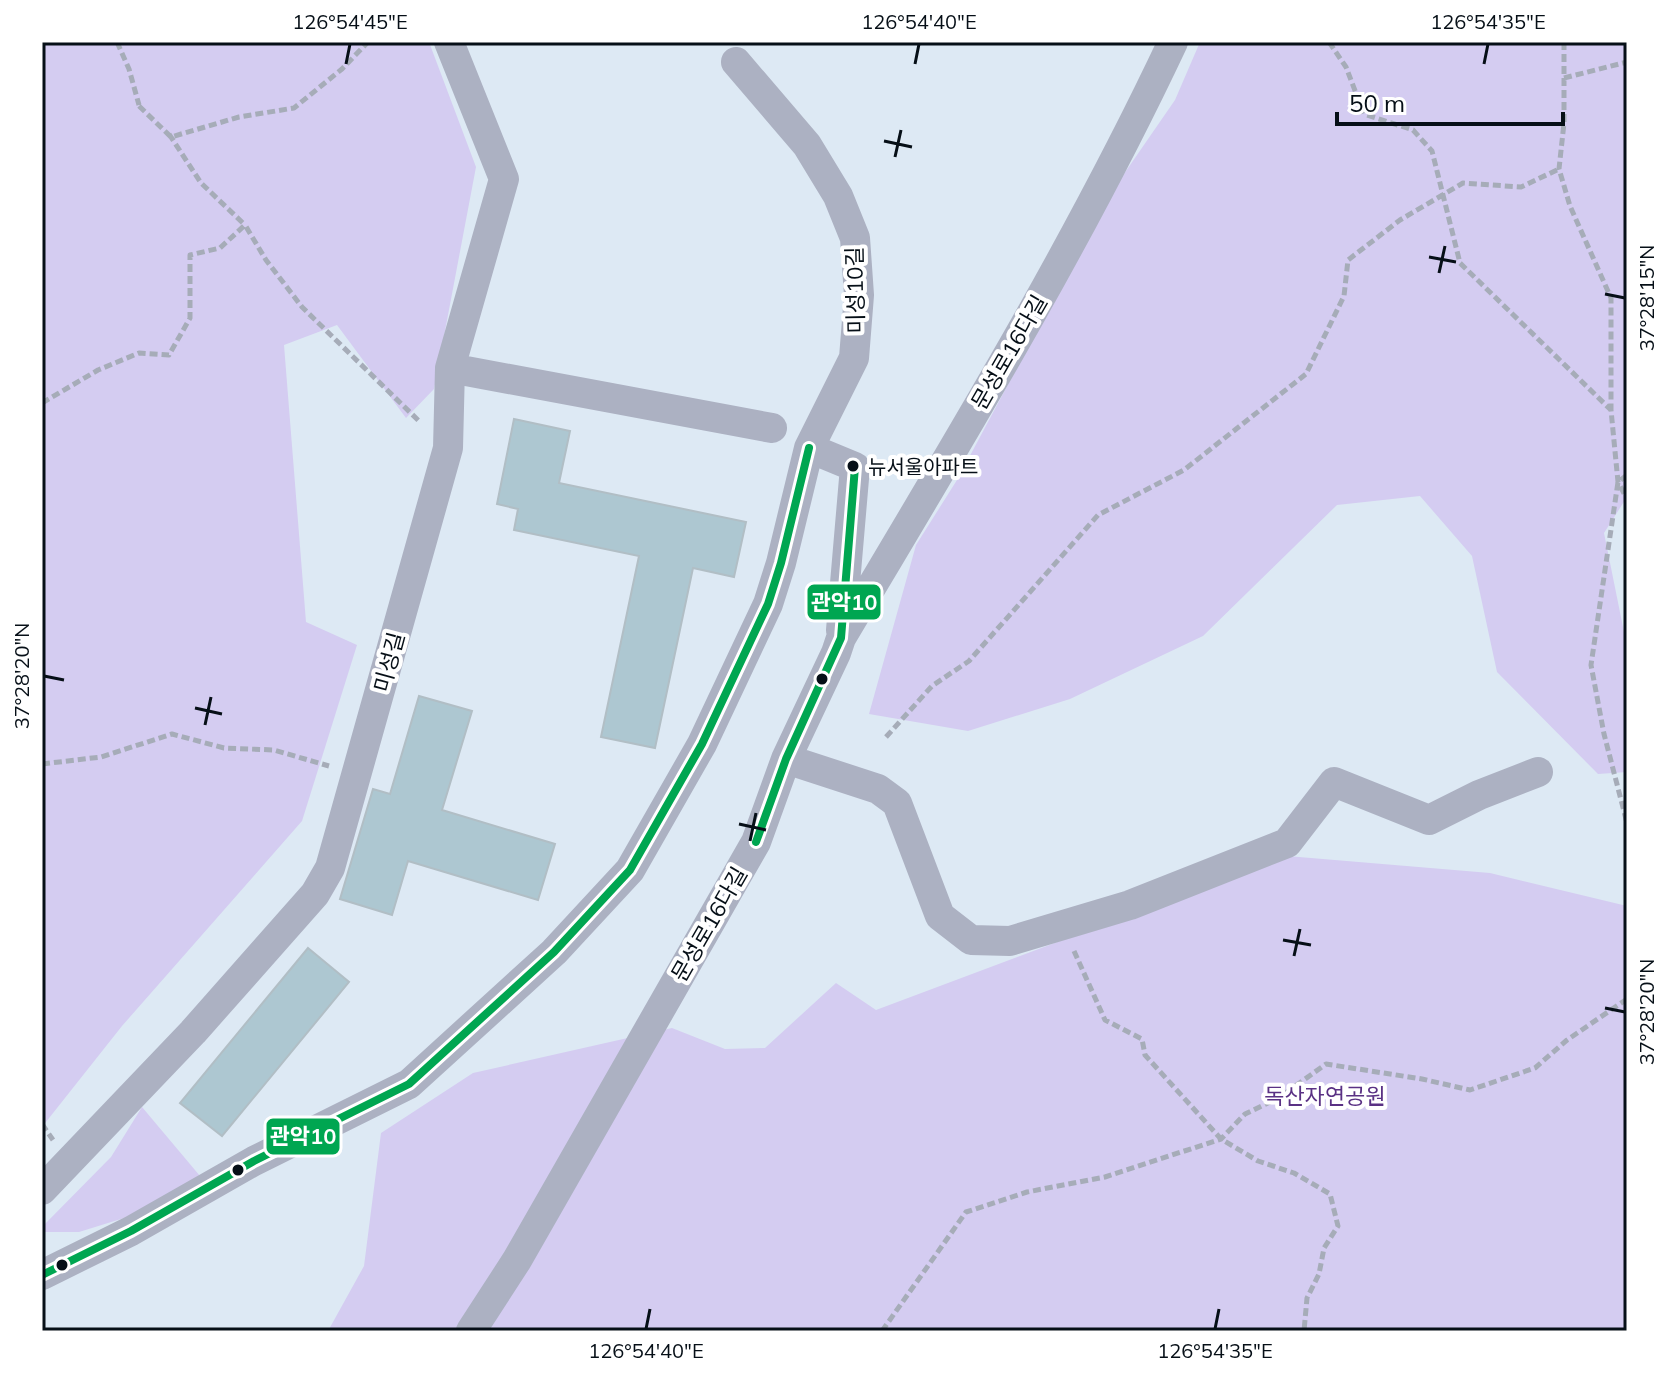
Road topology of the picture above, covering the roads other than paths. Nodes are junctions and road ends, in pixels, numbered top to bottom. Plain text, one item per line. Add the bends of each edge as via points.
1 (449, 42) edge
2 (1173, 42) edge
3 (736, 62) dead end
4 (450, 368) junction
5 (772, 428) dead end
6 (809, 448) junction
7 (841, 638) junction
8 (786, 759) junction
9 (1538, 772) dead end
10 (42, 1190) edge
11 (42, 1275) edge
12 (471, 1331) edge

1 - 4 street, 미성길 via 504,179
2 - 7 street, 문성로16다길 via 1069,246
3 - 6 street, 미성10길 via 807,145 838,196 855,238 859,295 854,358
4 - 5 street
4 - 10 street, 미성길 via 448,448 330,868 315,894 193,1032
6 - 7 street via 855,467
6 - 11 street, 미성10길 via 781,563 741,667 630,870 554,952 409,1084
7 - 8 street, 문성로16다길
8 - 9 street via 878,789 897,803 940,916 971,940 1010,941 1130,905 1287,843 1334,782 1429,820
8 - 12 street, 문성로16다길 via 756,842

